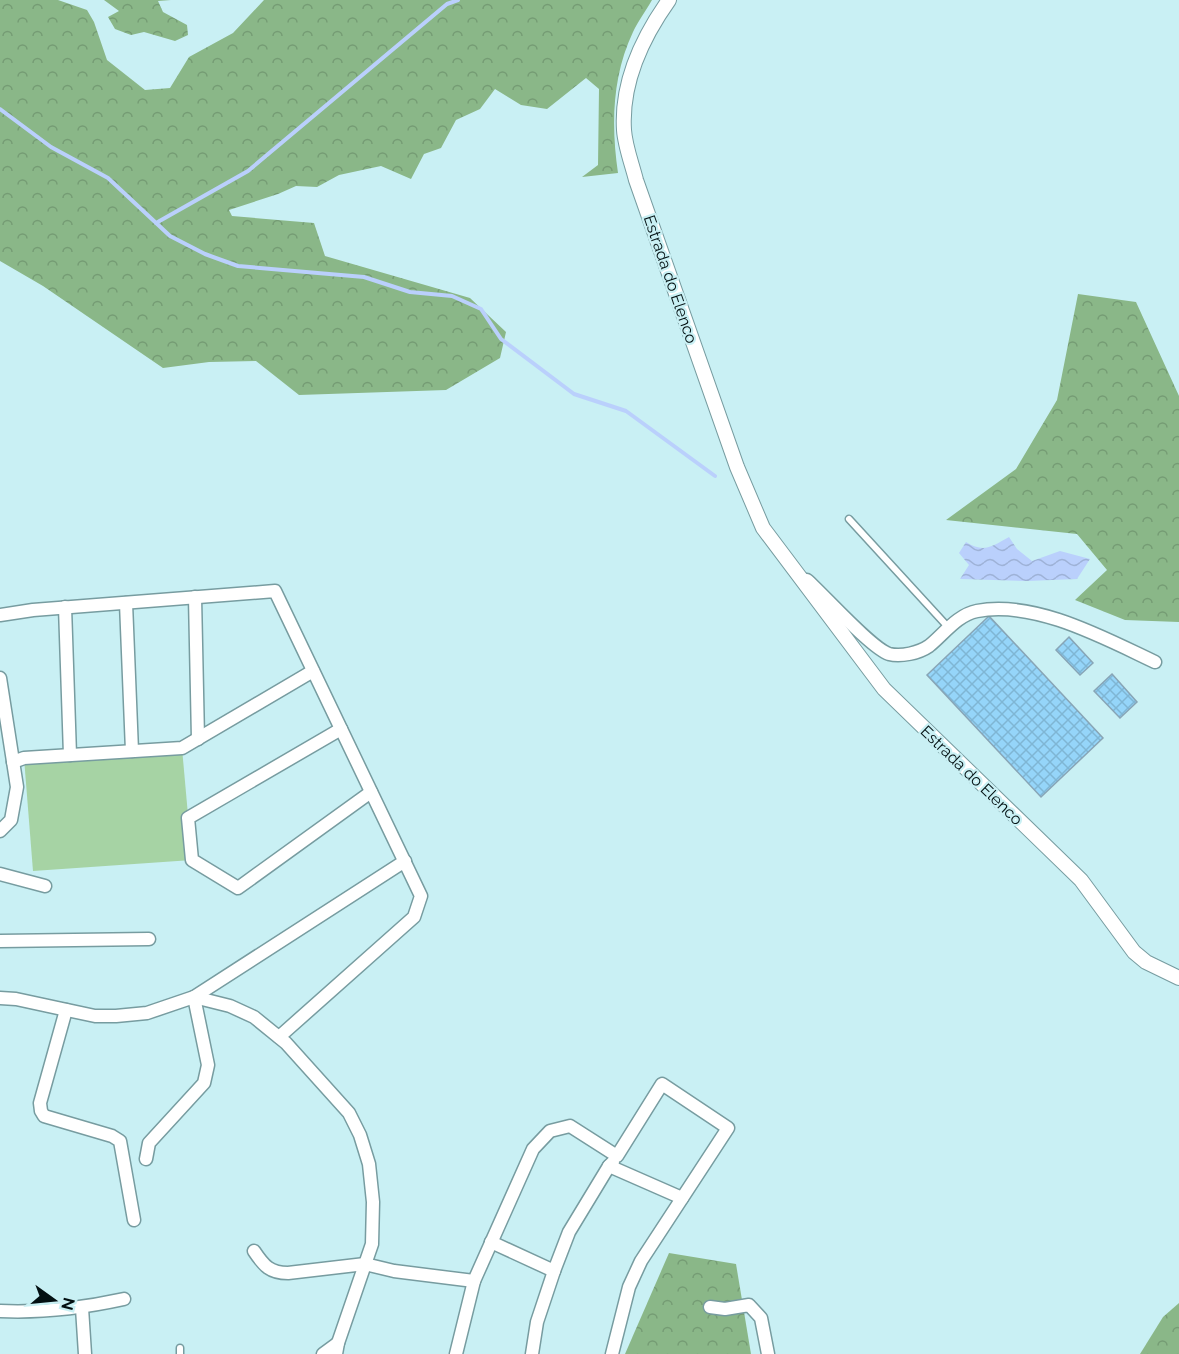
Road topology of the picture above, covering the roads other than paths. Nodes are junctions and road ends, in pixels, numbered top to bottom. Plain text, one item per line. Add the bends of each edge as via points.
1 (669, 0) edge
2 (849, 519) dead end
3 (781, 554) junction
4 (195, 597) junction
5 (126, 603) junction
6 (65, 608) junction
7 (0, 615) edge
8 (948, 627) junction
9 (1155, 662) dead end
10 (313, 671) junction
11 (0, 678) edge
12 (341, 729) junction
13 (198, 739) junction
14 (132, 751) junction
15 (70, 755) junction
16 (13, 762) junction
17 (371, 792) junction
18 (0, 831) edge
19 (405, 861) junction
20 (0, 874) edge
21 (45, 886) dead end
22 (149, 939) dead end
23 (0, 941) edge
24 (1179, 978) edge
25 (194, 997) junction
26 (0, 998) edge
27 (66, 1010) junction
28 (279, 1037) junction
29 (146, 1159) dead end
30 (613, 1161) junction
31 (682, 1198) junction
32 (134, 1220) dead end
33 (491, 1242) junction
34 (254, 1251) dead end
35 (365, 1264) junction
36 (554, 1271) junction
37 (474, 1281) junction
38 (124, 1299) dead end
39 (710, 1307) dead end
40 (82, 1308) junction
41 (0, 1311) edge
42 (337, 1349) edge
43 (85, 1354) edge
44 (323, 1354) edge
45 (456, 1354) edge
46 (532, 1354) edge
47 (612, 1354) edge
48 (768, 1354) edge

1 - 3 street, Estrada do Elenco via 636,59 624,105 624,131 636,180 737,467 763,528
2 - 8 lane
3 - 8 street, Estrada do Elenco via 872,642 890,654 911,654 928,647
3 - 24 street, Estrada do Elenco via 884,689 1081,880 1134,952
4 - 5 street
4 - 10 street via 275,591
4 - 13 street
5 - 6 street
5 - 14 street
6 - 7 street
6 - 15 street
8 - 9 street, Estrada do Elenco via 974,612 997,609 1035,614 1086,630
10 - 12 street
10 - 13 street
11 - 16 street
12 - 17 street
12 - 17 street via 188,818 192,860 238,888
13 - 14 street via 182,748
14 - 15 street
15 - 16 street
16 - 18 street via 17,787 11,820
17 - 19 street
19 - 25 street
19 - 28 street via 421,896 414,917
20 - 21 street
22 - 23 street
25 - 27 street via 147,1013 116,1017
25 - 28 street via 254,1017
25 - 29 street via 208,1073 204,1083 149,1143
26 - 27 street
27 - 32 street via 40,1111 44,1116 120,1141
28 - 35 street via 349,1113 360,1135 369,1164 373,1202 372,1244
30 - 31 street
30 - 31 street via 662,1084 728,1128
30 - 33 street via 570,1126 550,1131 534,1149
30 - 36 street via 569,1232
31 - 47 street via 629,1287
33 - 36 street
33 - 37 street
34 - 35 street via 276,1273
35 - 37 street
35 - 42 street
36 - 46 street via 537,1322
37 - 45 street
38 - 40 street
39 - 48 street via 749,1305 761,1317
40 - 41 street
40 - 43 street
42 - 44 street

